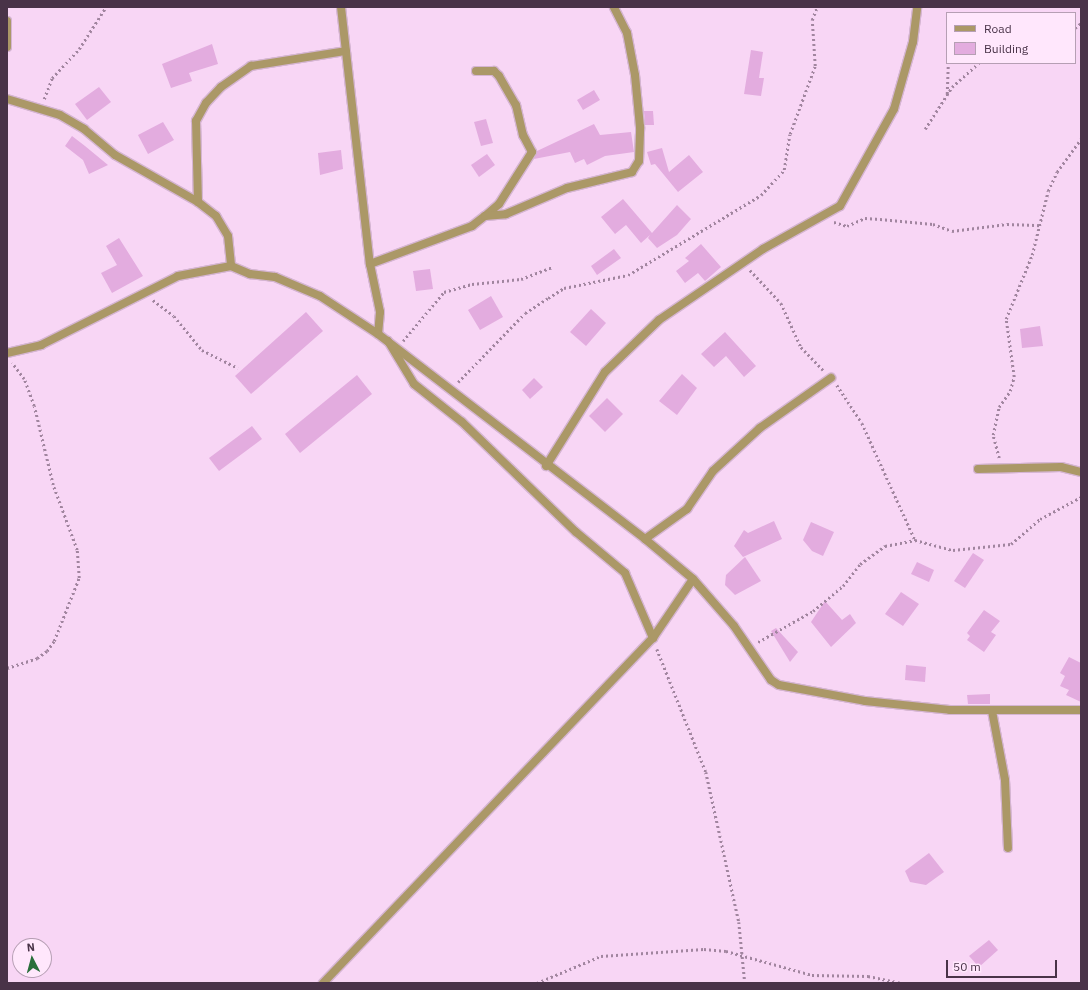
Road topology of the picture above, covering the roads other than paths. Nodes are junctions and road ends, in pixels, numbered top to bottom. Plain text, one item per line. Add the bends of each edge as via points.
1 (340, 7) edge
2 (614, 7) edge
3 (917, 7) edge
4 (7, 21) edge
5 (7, 47) edge
6 (346, 51) junction
7 (476, 71) dead end
8 (7, 99) edge
9 (198, 202) junction
10 (485, 216) junction
11 (370, 264) junction
12 (231, 266) junction
13 (378, 334) junction
14 (387, 340) junction
15 (7, 353) edge
16 (831, 378) road end
17 (546, 466) junction
18 (978, 469) dead end
19 (1081, 472) edge
20 (645, 539) junction
21 (693, 579) junction
22 (653, 638) junction
23 (992, 710) junction
24 (1081, 710) edge
25 (1008, 848) dead end
26 (323, 983) edge

1 - 6 street
2 - 10 street via 626,33 635,75 640,127 639,161 632,172 567,188 506,214
3 - 17 street via 913,42 894,110 840,206 743,262 659,320 605,372
4 - 5 street
6 - 9 street via 251,66 221,87 206,103 196,121
6 - 11 street
7 - 10 street via 494,71 500,76 516,105 523,135 532,152 499,204
8 - 9 street via 41,107 84,129 115,155
9 - 12 street via 216,216 228,236
10 - 11 street via 472,226
11 - 13 street via 380,312
12 - 13 street via 250,274 275,277 320,296
12 - 15 street via 178,276 41,345
13 - 14 street
14 - 17 street
14 - 22 street via 414,384 462,422 576,532 625,573
16 - 20 street via 760,428 713,471 687,509
17 - 20 street
18 - 19 street via 1060,468
20 - 21 street
21 - 22 street
21 - 23 street via 771,680 786,688 950,710
22 - 26 street
23 - 24 street
23 - 25 street via 1005,780

